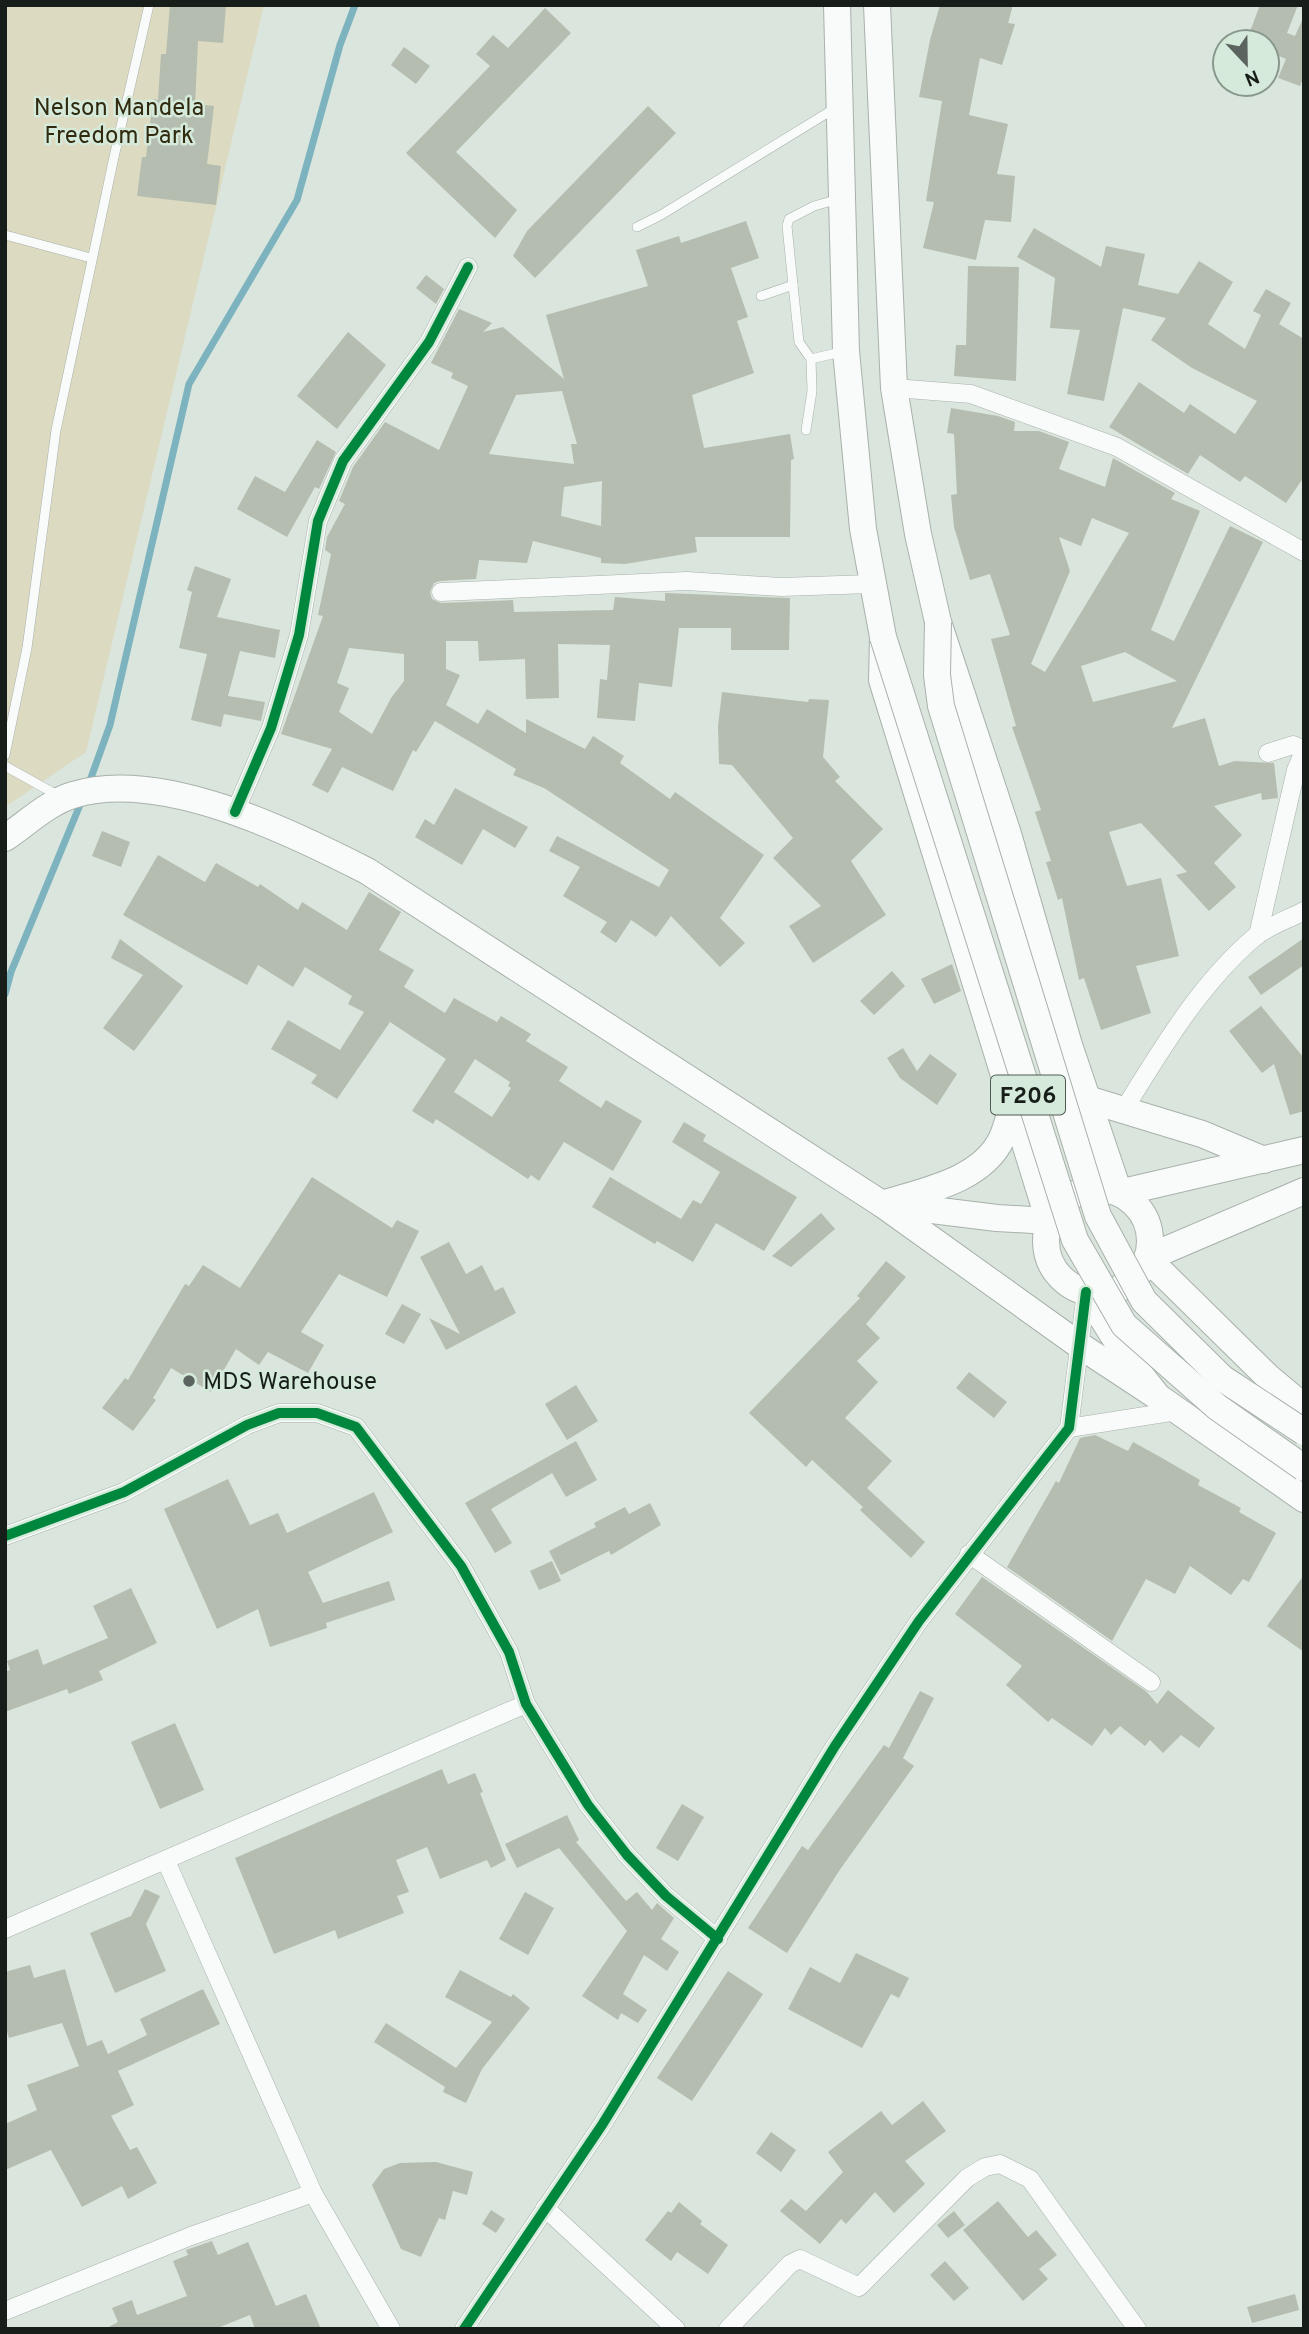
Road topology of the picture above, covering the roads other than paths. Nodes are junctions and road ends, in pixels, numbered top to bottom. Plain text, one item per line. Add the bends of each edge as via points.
1 (149, 5) edge
2 (877, 11) edge
3 (837, 13) edge
4 (838, 106) junction
5 (841, 199) junction
6 (637, 227) dead end
7 (5, 235) edge
8 (91, 258) junction
9 (468, 267) dead end
10 (793, 285) junction
11 (761, 296) dead end
12 (846, 351) junction
13 (811, 359) junction
14 (894, 388) junction
15 (806, 430) dead end
16 (1304, 552) edge
17 (871, 584) junction
18 (441, 592) dead end
19 (938, 622) junction
20 (883, 637) junction
21 (1304, 751) edge
22 (5, 755) edge
23 (5, 766) edge
24 (1296, 770) junction
25 (67, 797) junction
26 (235, 812) junction
27 (5, 838) edge
28 (1304, 911) edge
29 (1258, 935) junction
30 (1013, 1102) junction
31 (1123, 1111) junction
32 (1091, 1112) junction
33 (1027, 1141) junction
34 (1304, 1150) edge
35 (1264, 1160) junction
36 (1304, 1191) edge
37 (1119, 1193) junction
38 (882, 1204) junction
39 (1049, 1221) junction
40 (1147, 1258) junction
41 (1086, 1292) junction
42 (1034, 1313) junction
43 (1079, 1345) junction
44 (1167, 1404) junction
45 (1304, 1407) edge
46 (1069, 1427) junction
47 (1304, 1433) edge
48 (1304, 1468) edge
49 (1304, 1499) edge
50 (5, 1536) edge
51 (969, 1554) junction
52 (1151, 1682) dead end
53 (526, 1704) junction
54 (166, 1861) junction
55 (5, 1928) edge
56 (718, 1939) junction
57 (313, 2193) junction
58 (545, 2208) junction
59 (5, 2311) edge
60 (391, 2329) edge
61 (464, 2329) edge
62 (676, 2329) edge
63 (729, 2329) edge
64 (1137, 2329) edge

1 - 8 lane
2 - 3 main road
2 - 14 main road
3 - 4 main road
4 - 5 main road
4 - 6 lane
5 - 10 lane via 789,219
5 - 12 main road
7 - 8 lane
8 - 22 lane via 56,430 27,648
9 - 26 street via 429,341 343,461 318,522 299,635 271,728
10 - 11 lane
10 - 13 lane via 799,342
12 - 13 lane
12 - 17 main road
13 - 15 lane via 813,391
14 - 16 street via 971,394 1117,447
14 - 19 main road
17 - 18 street via 781,587 687,581
17 - 20 main road
19 - 32 main road via 1008,834
19 - 47 main road, F206, bridge via 941,706 1098,1216 1144,1301 1222,1378
20 - 30 main road via 882,680 890,713
20 - 48 main road, F206, bridge via 1075,1240 1124,1325 1217,1407
21 - 24 street
21 - 24 street via 1293,745 1268,753
23 - 25 lane
24 - 29 street
25 - 26 main road via 101,787 138,789
25 - 27 main road
26 - 38 main road via 367,871
28 - 29 street
29 - 31 street via 1214,979
30 - 33 main road
30 - 38 main road via 1002,1139 984,1163 952,1181
31 - 32 main road
31 - 35 main road via 1202,1134
32 - 33 main road via 1073,1142 1059,1146
32 - 37 main road
33 - 39 main road
34 - 35 main road
35 - 37 main road
36 - 40 main road
37 - 39 main road via 1079,1192 1061,1203
37 - 40 main road via 1135,1204 1146,1220
38 - 39 main road
38 - 42 main road
39 - 41 main road via 1046,1243 1051,1265 1072,1286
40 - 41 main road via 1140,1271 1116,1289
40 - 45 main road
41 - 42 main road
41 - 43 street
41 - 44 main road via 1128,1359
42 - 43 main road
43 - 44 main road
43 - 46 street
44 - 46 street
44 - 49 main road
46 - 51 street
50 - 53 street via 124,1492 247,1425 279,1413 317,1413 356,1427 461,1566 509,1652
51 - 52 street
51 - 56 street via 835,1746
53 - 54 street
53 - 56 street via 588,1805 627,1855 666,1896
54 - 55 street
54 - 57 street
56 - 58 street
57 - 59 street
57 - 60 street
58 - 61 street
58 - 62 street
63 - 64 street via 800,2259 859,2287 967,2178 1000,2164 1030,2179

